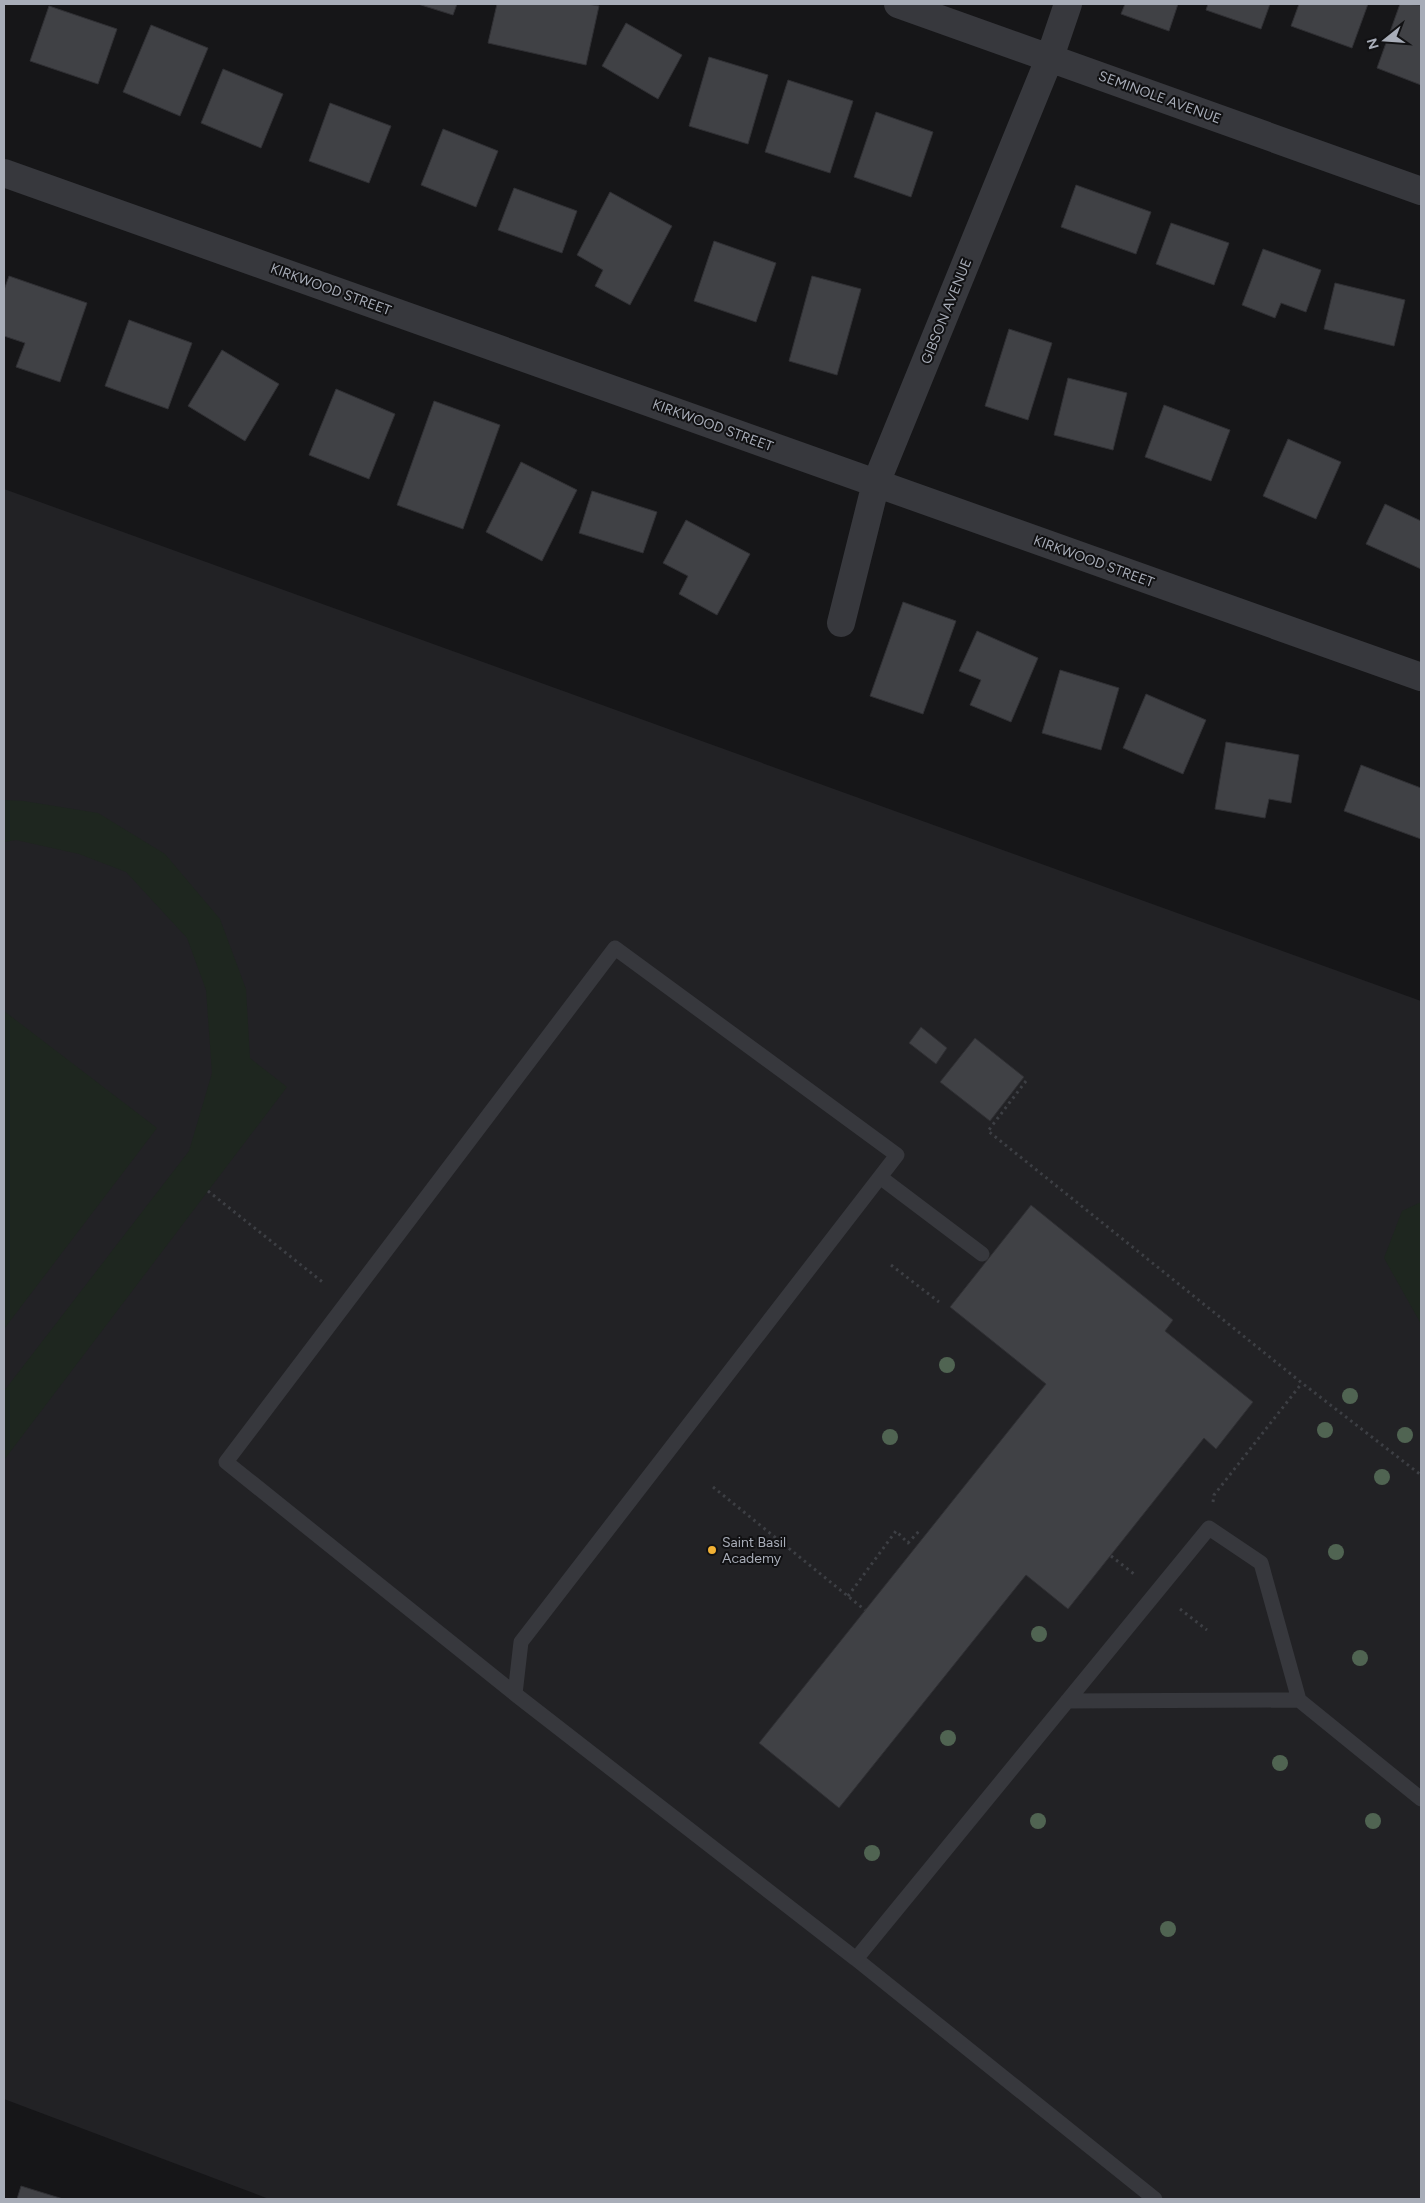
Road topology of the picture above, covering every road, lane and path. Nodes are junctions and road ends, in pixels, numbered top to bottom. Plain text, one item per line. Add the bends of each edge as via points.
1 (898, 4) edge
2 (1068, 4) edge
3 (1050, 57) junction
4 (4, 173) edge
5 (1421, 191) edge
6 (876, 482) junction
7 (841, 623) dead end
8 (1421, 678) edge
9 (1026, 1081) dead end
10 (880, 1177) junction
11 (208, 1191) dead end
12 (982, 1254) dead end
13 (891, 1266) dead end
14 (347, 1302) junction
15 (939, 1302) dead end
16 (1302, 1383) junction
17 (1421, 1475) edge
18 (713, 1487) dead end
19 (1209, 1528) junction
20 (920, 1530) dead end
21 (1111, 1556) dead end
22 (1126, 1567) dead end
23 (848, 1596) junction
24 (1177, 1607) dead end
25 (865, 1610) dead end
26 (1207, 1630) dead end
27 (515, 1694) junction
28 (1299, 1700) junction
29 (1067, 1701) junction
30 (1421, 1799) edge
31 (856, 1959) junction
32 (1155, 2199) edge

1 - 3 street, SEMINOLE AVENUE
2 - 3 street, GIBSON AVENUE
3 - 5 street, SEMINOLE AVENUE
3 - 6 street, GIBSON AVENUE
4 - 6 street, KIRKWOOD STREET
6 - 7 street, GIBSON AVENUE
6 - 8 street, KIRKWOOD STREET
9 - 16 path via 988,1131
10 - 12 lane
10 - 14 lane via 897,1155 615,948
10 - 27 lane via 522,1642
11 - 14 path
13 - 15 path
14 - 27 lane via 226,1462
16 - 17 path
16 - 19 path via 1214,1496
18 - 23 path
19 - 28 lane via 1262,1563
19 - 29 lane
20 - 23 path via 908,1543 896,1531
21 - 22 path
23 - 25 path
24 - 26 path
27 - 31 lane
28 - 29 lane
28 - 30 lane
29 - 31 lane
31 - 32 lane

